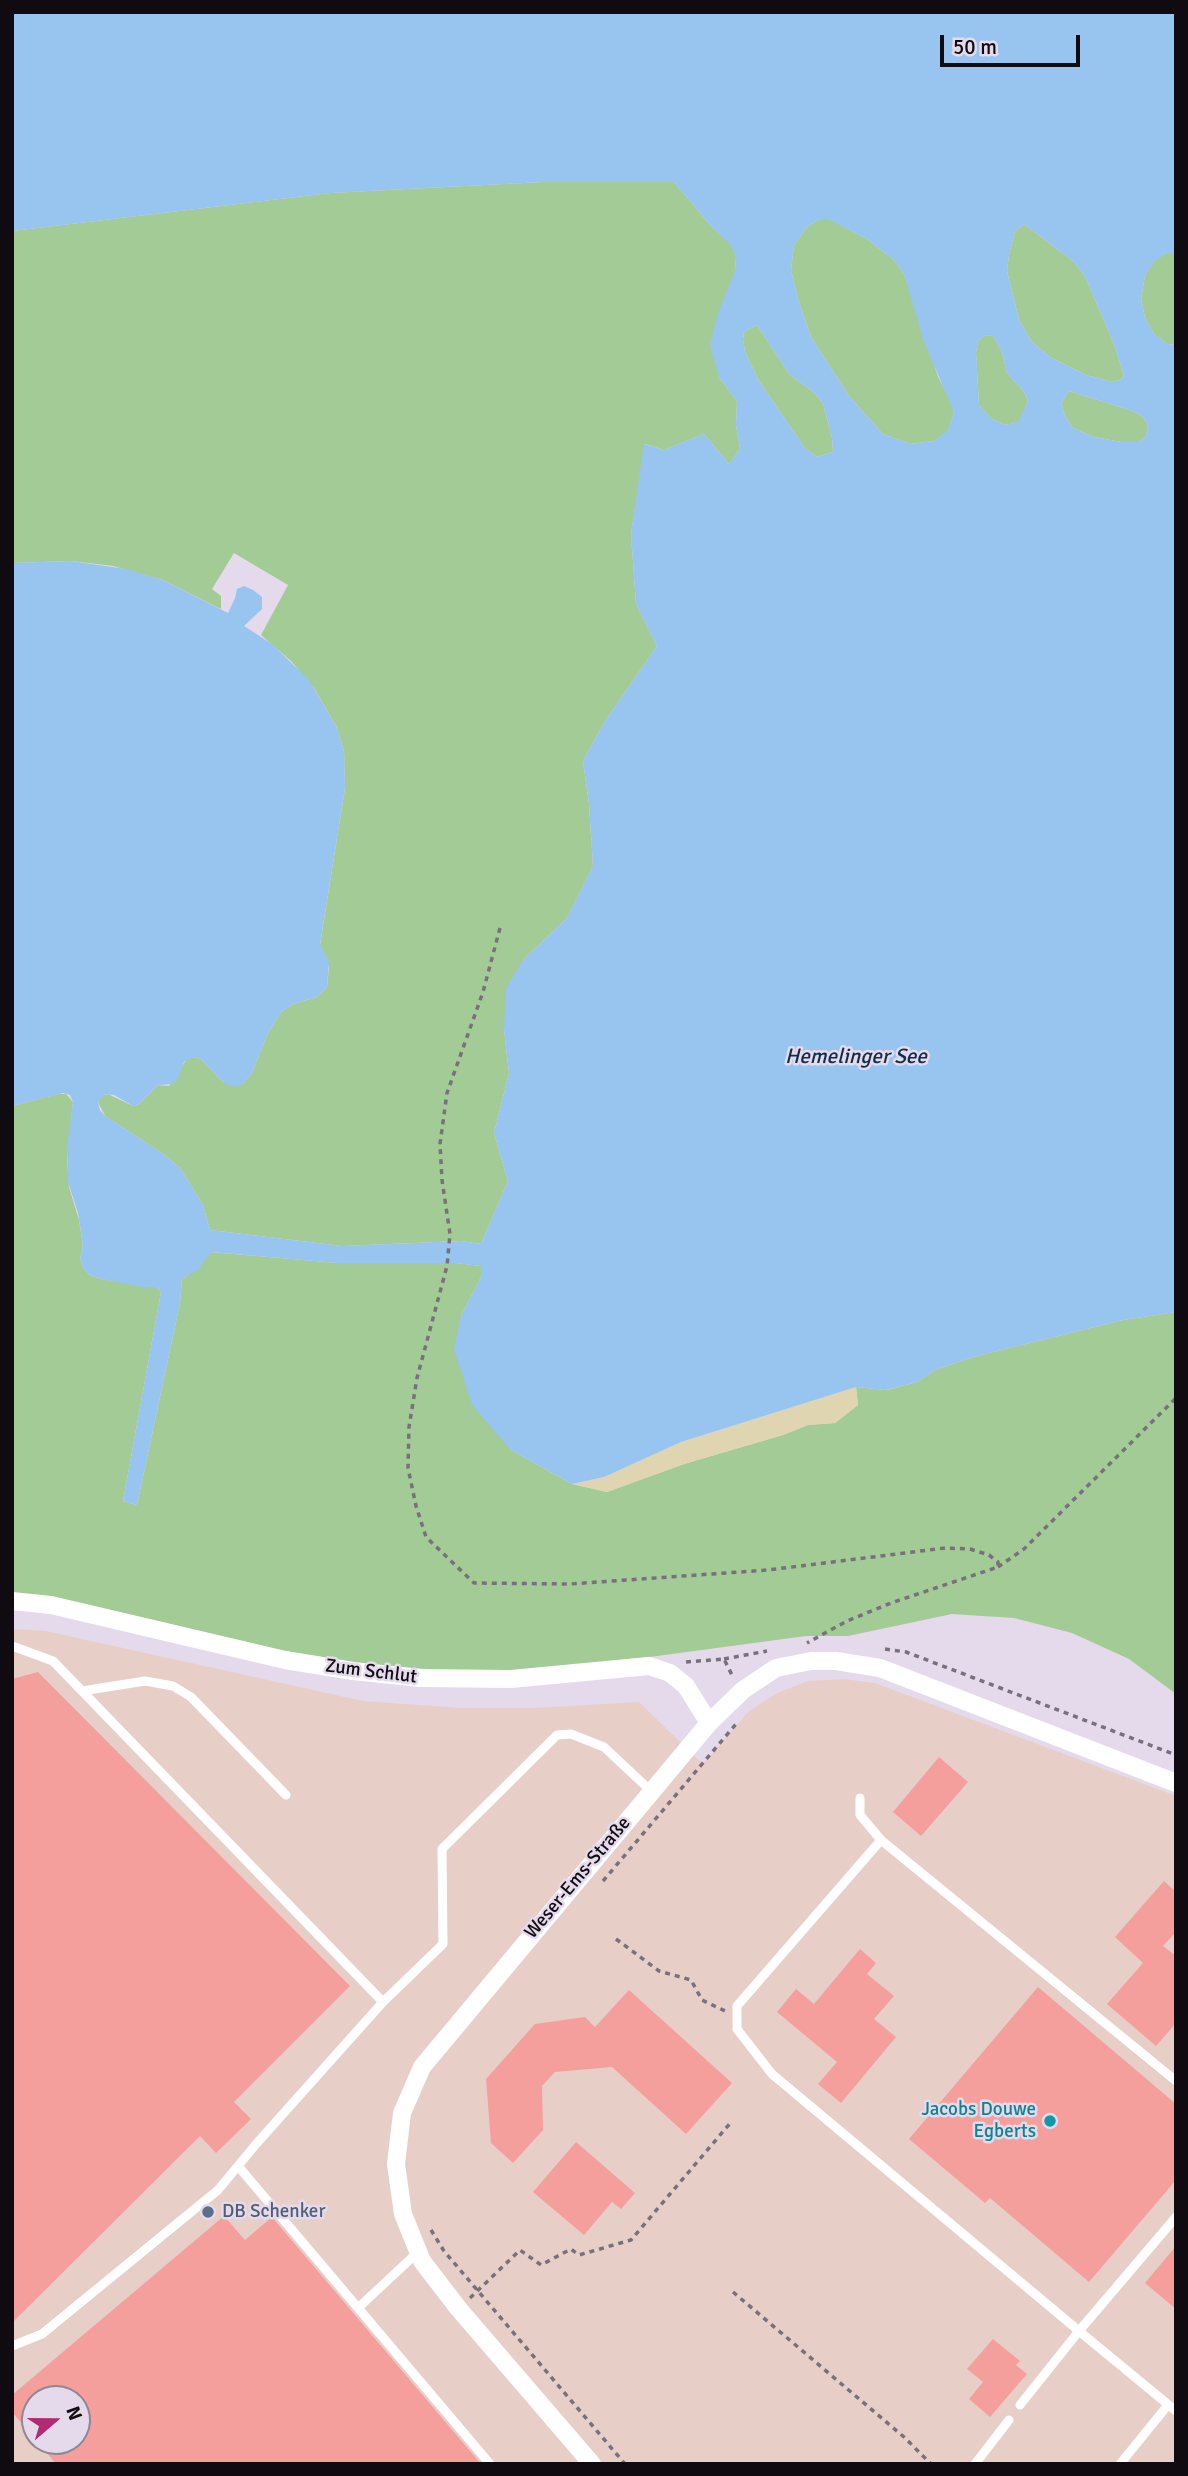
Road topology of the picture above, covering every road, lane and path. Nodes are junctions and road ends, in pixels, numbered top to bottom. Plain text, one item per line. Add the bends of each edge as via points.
1 (500, 929) dead end
2 (1176, 1398) edge
3 (998, 1567) junction
4 (12, 1601) edge
5 (804, 1645) dead end
6 (12, 1646) edge
7 (649, 1666) junction
8 (743, 1690) junction
9 (82, 1691) junction
10 (739, 1721) dead end
11 (709, 1723) junction
12 (1176, 1783) edge
13 (651, 1791) junction
14 (286, 1795) dead end
15 (860, 1798) dead end
16 (881, 1840) junction
17 (601, 1883) dead end
18 (616, 1939) dead end
19 (383, 2002) junction
20 (737, 2016) junction
21 (1176, 2081) edge
22 (732, 2121) dead end
23 (238, 2166) junction
24 (1176, 2217) edge
25 (429, 2227) dead end
26 (418, 2252) junction
27 (478, 2291) junction
28 (733, 2292) dead end
29 (358, 2308) junction
30 (458, 2308) junction
31 (1079, 2331) junction
32 (12, 2346) edge
33 (1020, 2405) dead end
34 (1172, 2408) edge
35 (1009, 2420) dead end
36 (490, 2464) edge
37 (592, 2464) edge
38 (625, 2464) edge
39 (931, 2464) edge
40 (975, 2464) edge
41 (1120, 2464) edge

1 - 3 path via 447,1093 440,1144 450,1234 447,1266 409,1427 408,1468 426,1537 474,1583 570,1584 768,1570 944,1548 989,1555
2 - 3 path via 1024,1549
3 - 5 path via 891,1603
4 - 7 street, Zum Schlut via 51,1605 285,1660 420,1678 511,1679
6 - 9 lane via 53,1661
7 - 8 path via 724,1659
7 - 11 street via 686,1685
8 - 11 street, Weser-Ems-Straße
8 - 12 street, Weser-Ems-Straße via 776,1668 811,1661 880,1668
9 - 14 lane via 145,1681 173,1686 191,1697
9 - 19 lane
10 - 17 path
11 - 13 street, Weser-Ems-Straße
13 - 19 lane via 604,1748 571,1734 557,1735 442,1849 443,1944
13 - 26 street, Weser-Ems-Straße via 422,2067 402,2113 396,2164 403,2214
15 - 16 lane via 860,1815
16 - 20 lane via 737,2006
16 - 21 lane
18 - 20 path via 659,1971 691,1980 702,2000
19 - 23 lane
20 - 31 lane via 737,2029 772,2074
22 - 27 path via 631,2240 579,2255 571,2249 541,2265 520,2250
23 - 29 lane
23 - 32 lane via 218,2190 41,2334
24 - 31 lane
25 - 27 path
26 - 29 lane
26 - 30 street, Weser-Ems-Straße
27 - 30 path
27 - 38 path
28 - 39 path
29 - 36 lane
30 - 37 street, Weser-Ems-Straße
31 - 33 lane
31 - 34 lane
34 - 41 lane
35 - 40 lane

